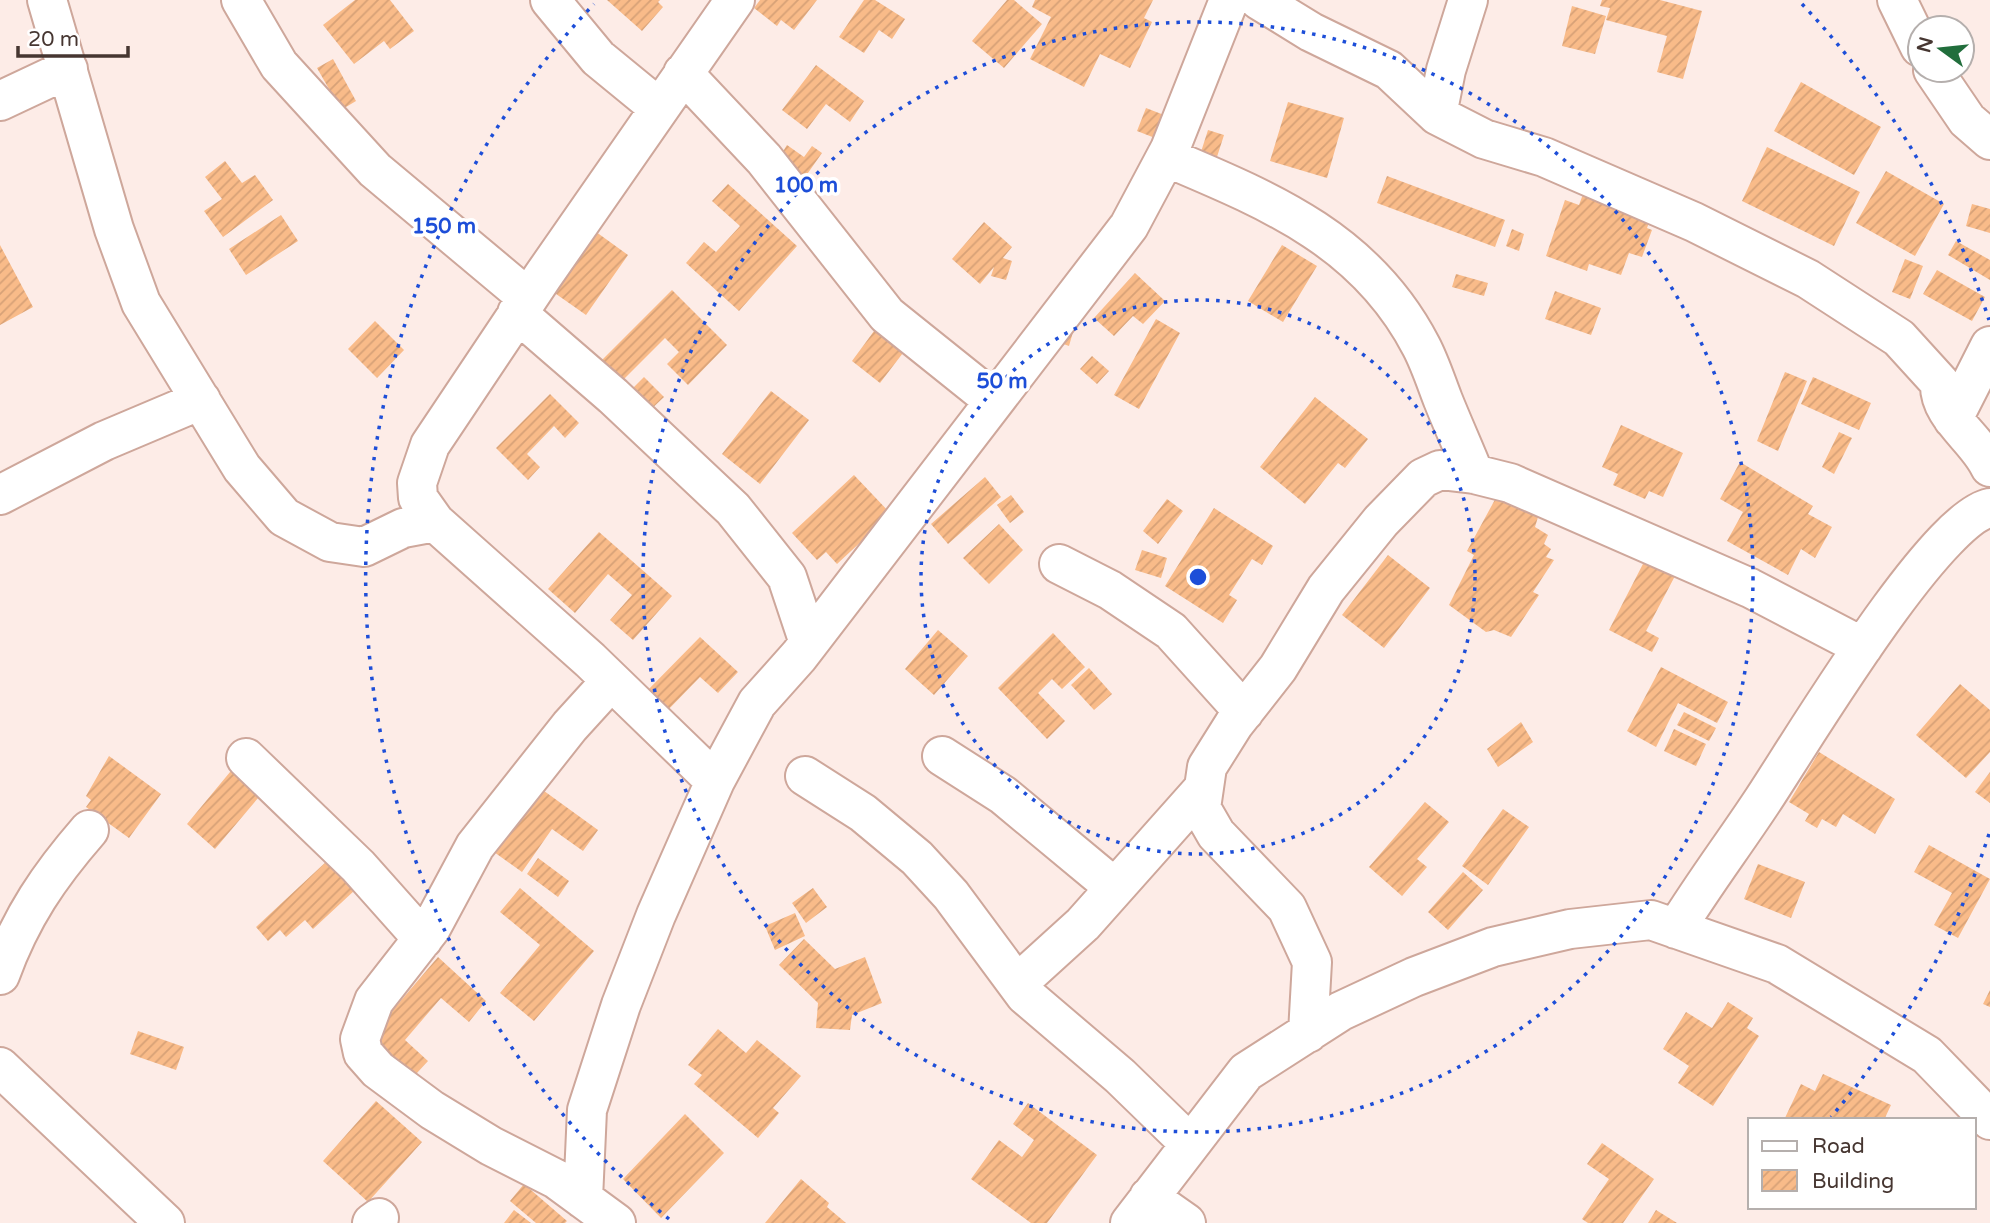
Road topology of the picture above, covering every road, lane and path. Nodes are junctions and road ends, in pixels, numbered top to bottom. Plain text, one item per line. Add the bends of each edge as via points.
1 (47, 0) edge
2 (241, 0) edge
3 (550, 0) edge
4 (735, 0) edge
5 (1229, 0) edge
6 (1259, 0) edge
7 (1468, 0) edge
8 (1897, 0) edge
9 (1906, 18) edge
10 (68, 69) junction
11 (684, 73) junction
12 (1942, 84) edge
13 (0, 101) edge
14 (659, 108) junction
15 (1437, 115) junction
16 (1990, 140) edge
17 (1166, 157) junction
18 (523, 306) junction
19 (1990, 346) edge
20 (201, 400) junction
21 (993, 400) junction
22 (1953, 419) junction
23 (1990, 467) edge
24 (1474, 474) junction
25 (0, 495) edge
26 (1990, 508) edge
27 (435, 522) junction
28 (1059, 565) dead end
29 (809, 643) junction
30 (1863, 647) junction
31 (611, 681) junction
32 (1244, 712) junction
33 (942, 756) dead end
34 (246, 758) dead end
35 (805, 776) dead end
36 (715, 781) junction
37 (1204, 788) junction
38 (89, 830) dead end
39 (1115, 888) junction
40 (1676, 929) junction
41 (423, 939) junction
42 (0, 975) edge
43 (1017, 984) junction
44 (1308, 1032) junction
45 (0, 1067) edge
46 (1990, 1120) edge
47 (1190, 1144) junction
48 (583, 1199) junction
49 (1139, 1210) edge
50 (165, 1223) edge
51 (615, 1223) edge
52 (1186, 1223) edge

1 - 10 street
2 - 18 street via 279,65 375,170
3 - 14 street via 598,58
4 - 11 street
5 - 17 street
6 - 15 street via 1388,70
7 - 15 street
8 - 9 street
10 - 13 street
10 - 20 street via 114,229 141,303
11 - 14 street
11 - 21 street via 764,159 887,315
12 - 16 street via 1966,120
14 - 18 street
15 - 22 street via 1484,139 1544,158 1694,222 1808,279 1899,338 1940,383 1939,395
17 - 21 street via 1129,226
17 - 24 street via 1291,214 1334,241 1367,271 1389,295 1422,346
18 - 27 street via 430,445 417,490
18 - 29 street via 733,509 787,577
19 - 22 street
20 - 25 street via 104,441
20 - 27 street via 242,468 284,517 330,542 364,547 403,528
21 - 29 street
22 - 23 street via 1982,450
24 - 30 street via 1510,483 1725,577
24 - 32 street via 1440,470 1423,478 1381,521 1326,589 1278,668
26 - 30 street via 1961,527 1898,596
27 - 31 street
28 - 32 street via 1110,590 1171,631
29 - 36 street via 757,703
30 - 40 street
31 - 36 street
31 - 41 street via 475,846
32 - 37 street via 1207,767
33 - 39 street via 1003,795
34 - 41 street via 358,866
35 - 43 street via 863,813 917,859 951,895
36 - 48 street via 636,966 587,1110
37 - 39 street
37 - 44 street via 1201,808 1216,834 1287,908 1312,962
38 - 42 street via 42,888 16,931
39 - 43 street
40 - 44 street via 1651,920 1570,929 1493,947 1414,976
40 - 46 street via 1777,964 1927,1055
41 - 48 street via 374,1001 360,1039 363,1053 377,1070 432,1110 556,1179
43 - 47 street
44 - 47 street via 1246,1072
45 - 50 street
47 - 49 street
48 - 51 street
49 - 52 street

